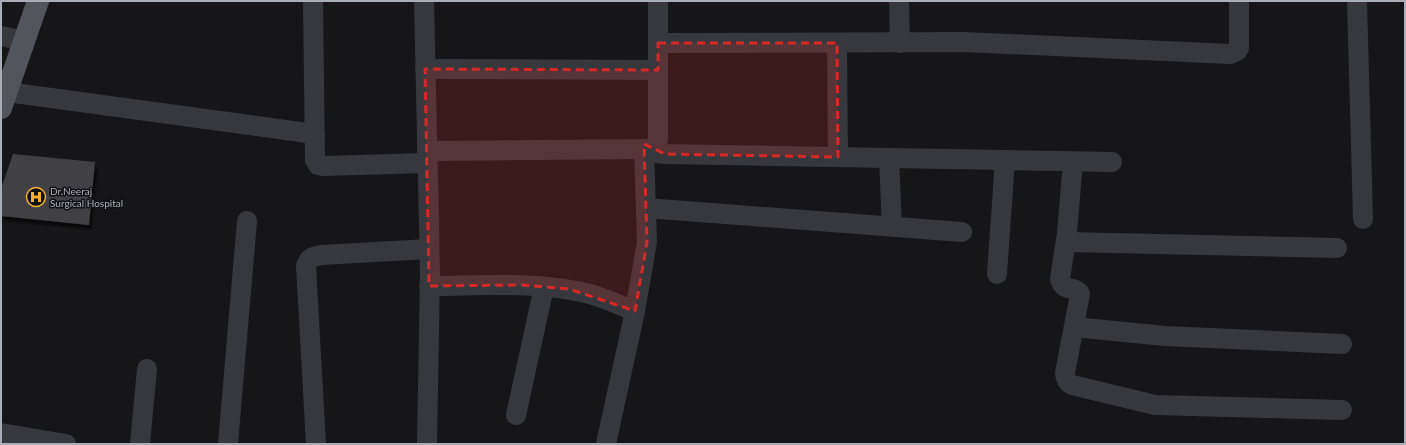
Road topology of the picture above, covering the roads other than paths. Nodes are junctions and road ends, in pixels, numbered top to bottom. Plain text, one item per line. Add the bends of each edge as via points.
1 (38, 1) edge
2 (312, 1) edge
3 (424, 1) edge
4 (658, 1) edge
5 (898, 1) edge
6 (1239, 1) edge
7 (1357, 1) edge
8 (1, 36) edge
9 (24, 41) junction
10 (900, 42) junction
11 (658, 43) junction
12 (837, 43) junction
13 (426, 69) junction
14 (658, 70) junction
15 (4, 100) edge
16 (315, 134) junction
17 (648, 149) junction
18 (427, 157) junction
19 (838, 157) junction
20 (889, 158) junction
21 (1005, 160) junction
22 (1073, 162) junction
23 (1112, 162) dead end
24 (646, 208) junction
25 (1363, 219) dead end
26 (247, 221) dead end
27 (892, 226) junction
28 (962, 232) dead end
29 (1066, 242) junction
30 (1337, 248) dead end
31 (429, 249) junction
32 (997, 274) dead end
33 (429, 286) junction
34 (544, 287) junction
35 (635, 311) junction
36 (1074, 327) junction
37 (1342, 344) dead end
38 (147, 369) dead end
39 (1342, 410) dead end
40 (516, 415) dead end
41 (1, 432) edge
42 (66, 444) edge
43 (140, 444) edge
44 (228, 444) edge
45 (316, 444) edge
46 (427, 444) edge
47 (606, 444) edge

1 - 9 main road
2 - 16 street
3 - 13 street
4 - 11 street
5 - 10 street
6 - 10 street via 1239,48 1234,53 964,42
7 - 25 street
8 - 9 street
9 - 15 main road
10 - 12 street
11 - 12 street
11 - 14 street
12 - 19 street
13 - 14 street
13 - 18 street
14 - 17 street via 658,139 656,145
15 - 16 street
16 - 18 street via 315,160 318,165
17 - 18 street
17 - 19 street via 665,154
17 - 24 street
18 - 31 street
19 - 20 street
20 - 21 street
20 - 27 street
21 - 22 street
21 - 32 street
22 - 23 street
22 - 29 street
24 - 27 street
24 - 35 street via 647,242
26 - 44 street
27 - 28 street
29 - 30 street
29 - 36 street via 1060,279 1066,288 1076,289 1080,294
31 - 33 street
31 - 45 street via 321,255 308,260 306,266
33 - 34 street
33 - 46 street
34 - 35 street via 588,293
34 - 40 street
35 - 47 street
36 - 37 street via 1165,336
36 - 39 street via 1065,373 1065,378 1072,384 1155,405
38 - 43 street
41 - 42 street

